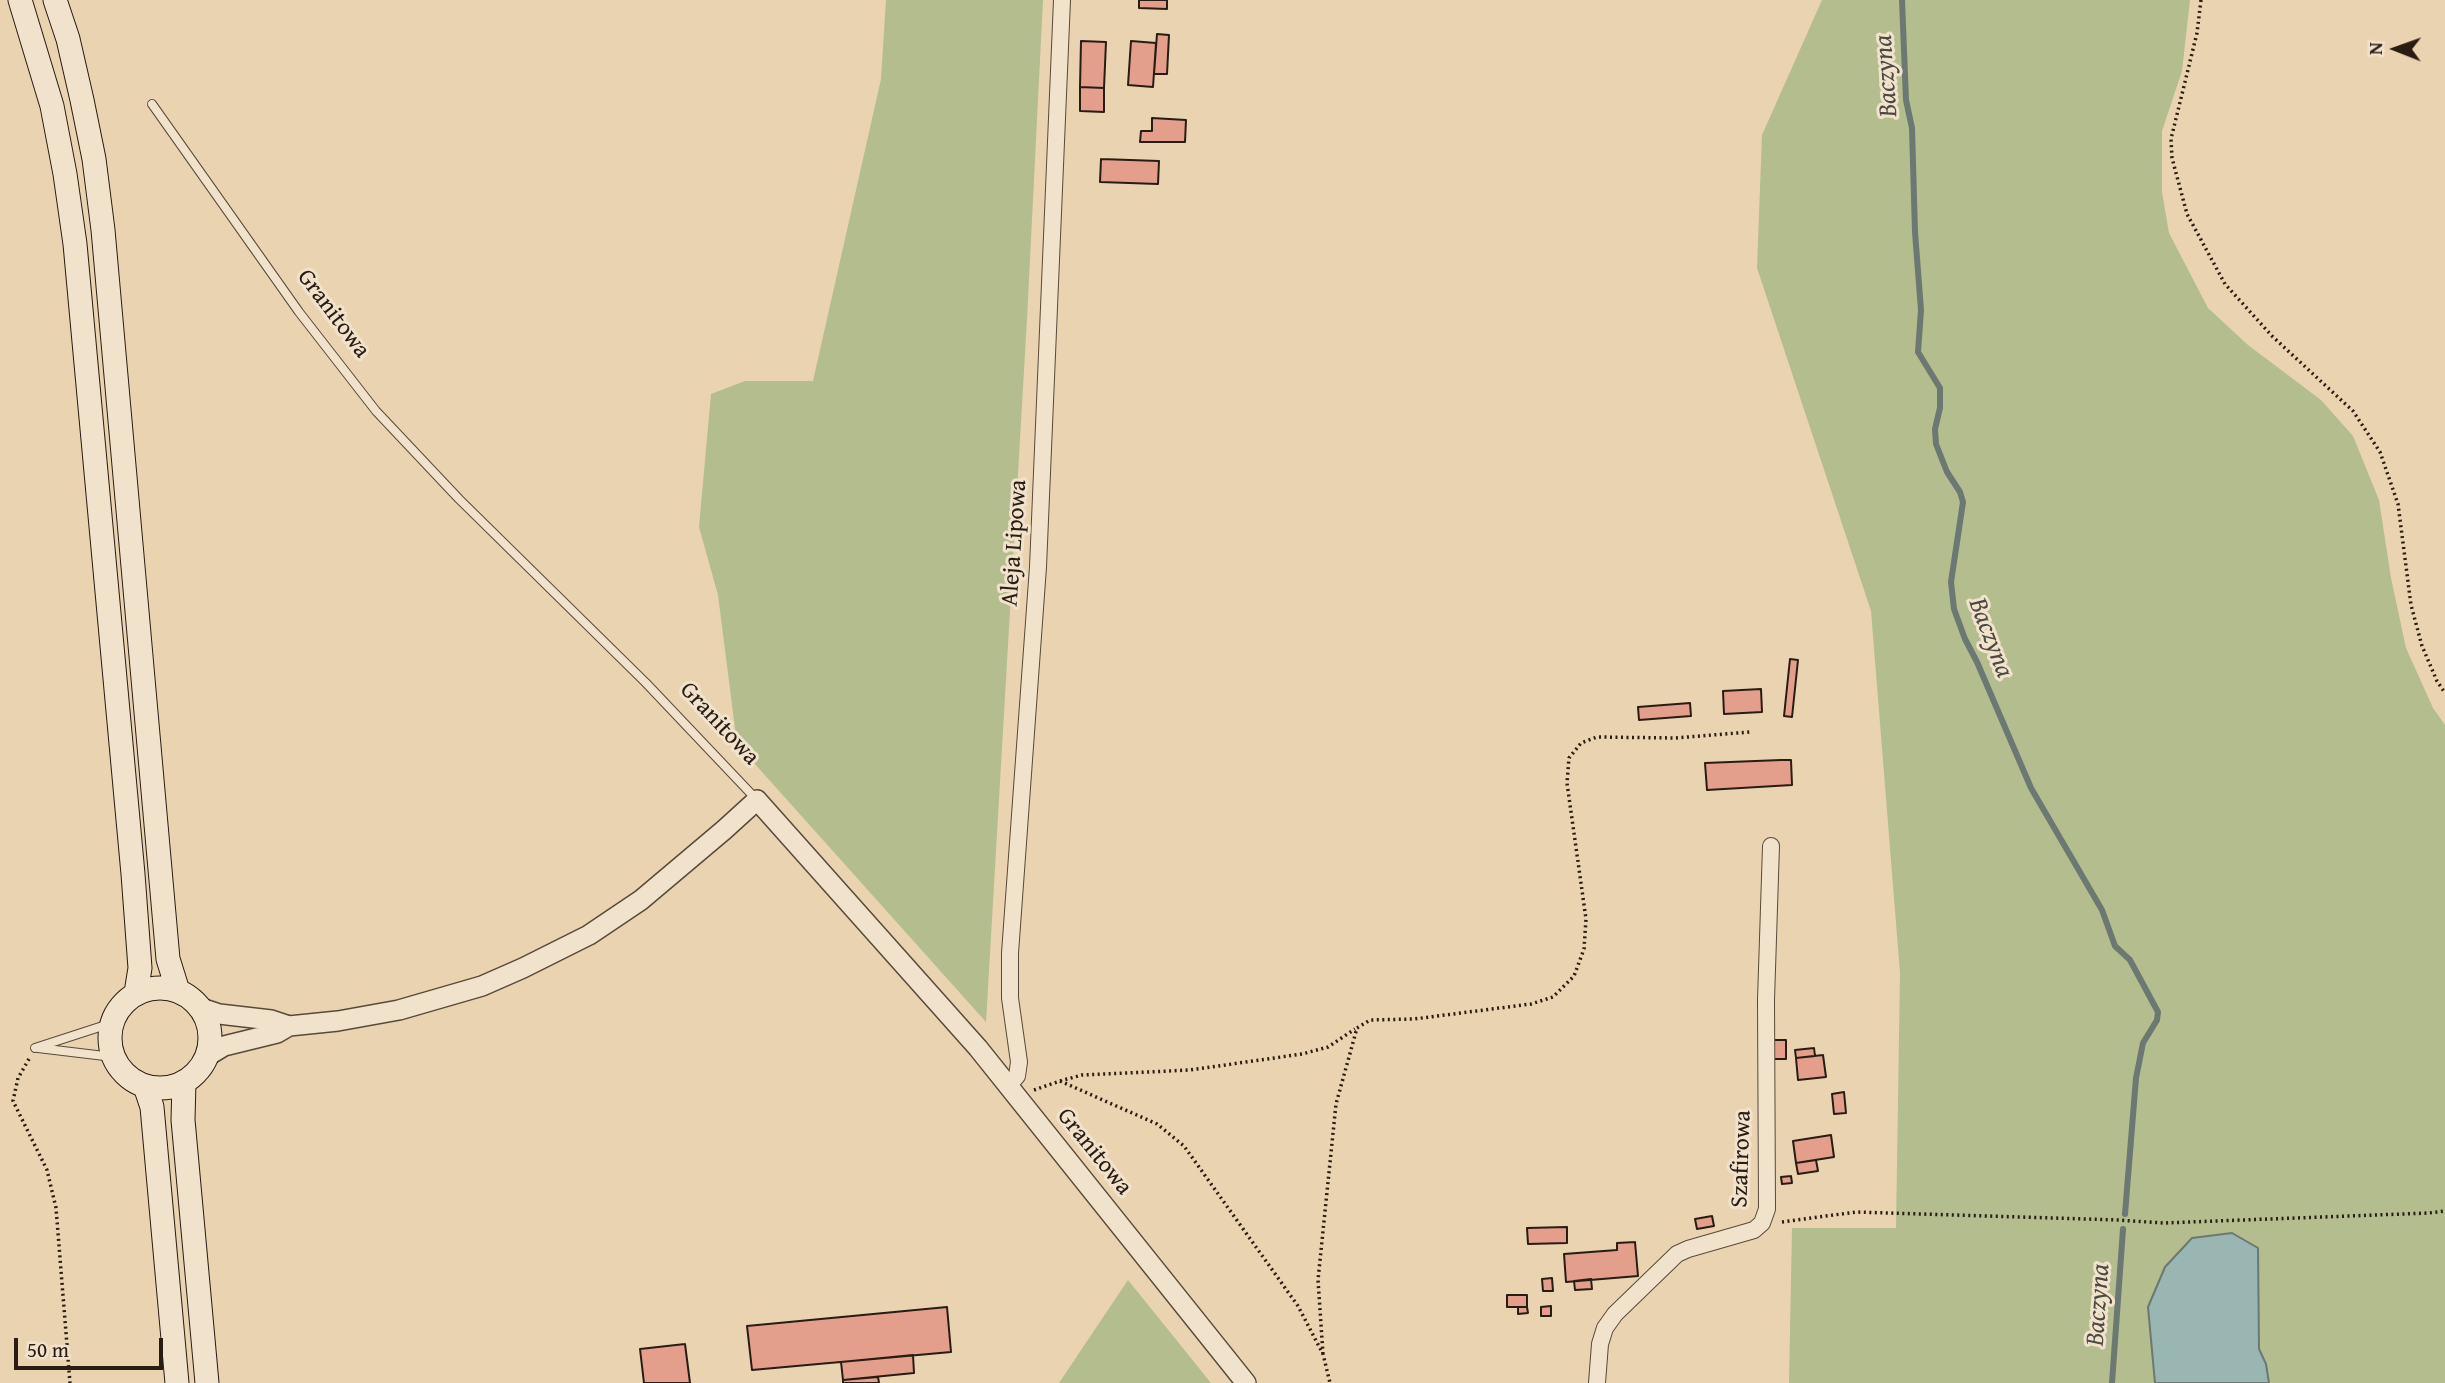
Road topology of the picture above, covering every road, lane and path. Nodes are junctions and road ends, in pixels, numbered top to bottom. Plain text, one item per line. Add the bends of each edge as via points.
1 (20, 0) edge
2 (55, 0) edge
3 (1062, 0) edge
4 (2201, 0) edge
5 (152, 104) dead end
6 (2445, 693) edge
7 (1750, 732) dead end
8 (757, 800) junction
9 (1771, 846) dead end
10 (178, 991) junction
11 (136, 993) junction
12 (201, 1008) junction
13 (112, 1023) junction
14 (289, 1026) junction
15 (1357, 1028) junction
16 (35, 1048) junction
17 (113, 1057) junction
18 (206, 1057) junction
19 (1060, 1081) junction
20 (184, 1082) junction
21 (145, 1086) junction
22 (1014, 1091) junction
23 (2445, 1210) edge
24 (1762, 1223) junction
25 (1323, 1354) junction
26 (70, 1383) edge
27 (177, 1383) edge
28 (207, 1383) edge
29 (1247, 1383) edge
30 (1330, 1383) edge
31 (1597, 1383) edge

1 - 11 main road via 51,106 75,244 134,886 140,968
2 - 10 main road via 82,100 103,230 168,959
3 - 22 street, Aleja Lipowa via 1038,567 1010,953 1010,998 1019,1062
4 - 6 path via 2171,139 2187,214 2225,284 2272,336 2353,411 2380,452 2398,504 2411,605 2422,646
5 - 8 lane, Granitowa via 299,312 376,411
7 - 15 path via 1675,738 1597,737 1581,743 1569,758 1567,783 1587,919 1584,949 1574,976 1553,997 1414,1020 1370,1020
8 - 14 street via 641,900 556,952 482,986 430,1002 363,1017
8 - 22 street, Granitowa
9 - 24 street, Szafirowa via 1767,1209
10 - 11 main road via 150,988
10 - 12 main road
11 - 13 main road via 125,1001
12 - 14 street
12 - 18 main road via 210,1041
13 - 16 lane
13 - 17 main road
14 - 18 street via 224,1046
15 - 19 path via 1328,1047 1302,1054 1189,1070 1082,1075
15 - 25 path via 1336,1104 1318,1280
16 - 17 lane
16 - 26 path via 18,1078 13,1101 47,1170 56,1208
17 - 21 main road via 131,1080
18 - 20 main road
19 - 22 path
19 - 25 path via 1157,1124 1184,1146 1298,1306
20 - 21 main road via 172,1087
20 - 28 main road via 183,1120
21 - 27 main road via 152,1107
22 - 29 street, Granitowa
23 - 24 path via 2163,1223 1856,1212
24 - 31 street, Szafirowa via 1754,1230 1677,1254 1615,1314 1600,1344
25 - 30 path

